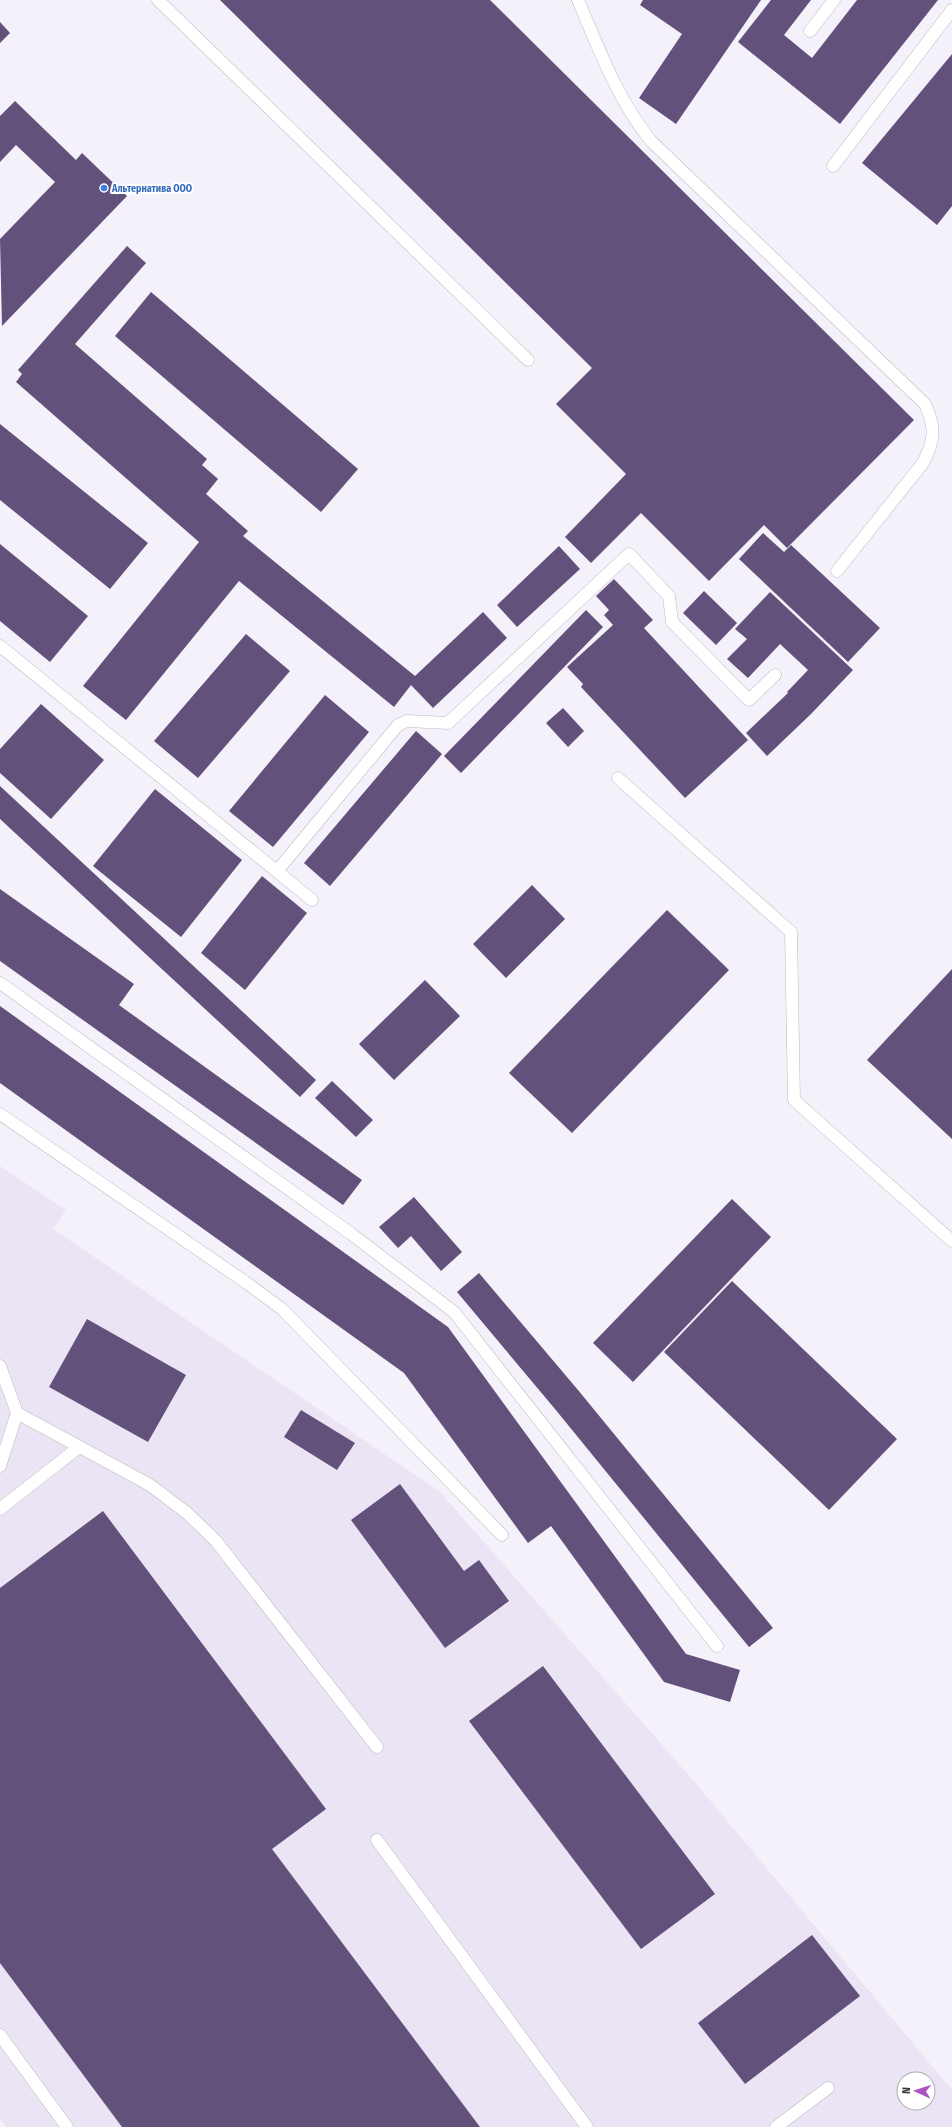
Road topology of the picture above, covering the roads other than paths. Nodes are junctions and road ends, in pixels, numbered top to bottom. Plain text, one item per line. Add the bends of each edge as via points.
1 (158, 0) edge
2 (578, 0) edge
3 (834, 0) edge
4 (952, 10) edge
5 (810, 31) dead end
6 (833, 166) dead end
7 (528, 360) dead end
8 (837, 571) dead end
9 (0, 646) edge
10 (775, 675) dead end
11 (618, 778) dead end
12 (277, 871) junction
13 (312, 900) dead end
14 (0, 983) edge
15 (0, 1114) edge
16 (952, 1241) edge
17 (0, 1366) edge
18 (17, 1413) junction
19 (79, 1447) junction
20 (0, 1466) edge
21 (0, 1509) edge
22 (502, 1535) dead end
23 (717, 1646) dead end
24 (376, 1746) dead end
25 (377, 1840) dead end
26 (0, 2035) edge
27 (828, 2088) dead end
28 (67, 2127) edge
29 (587, 2127) edge
30 (776, 2127) edge

1 - 7 lane
2 - 8 lane via 617,90 634,120 651,141 925,404 932,418 932,446 923,463
3 - 5 lane
4 - 6 lane
9 - 12 lane
10 - 12 lane via 749,700 672,622 669,596 629,554 448,723 407,721 398,725
11 - 16 lane via 791,932 794,1100
12 - 13 lane
14 - 23 lane via 350,1233 454,1312
15 - 22 lane via 282,1309
17 - 18 lane
18 - 19 lane
18 - 20 lane
19 - 21 lane
19 - 24 lane via 150,1485 187,1513 216,1541
25 - 29 lane
26 - 28 lane
27 - 30 lane

